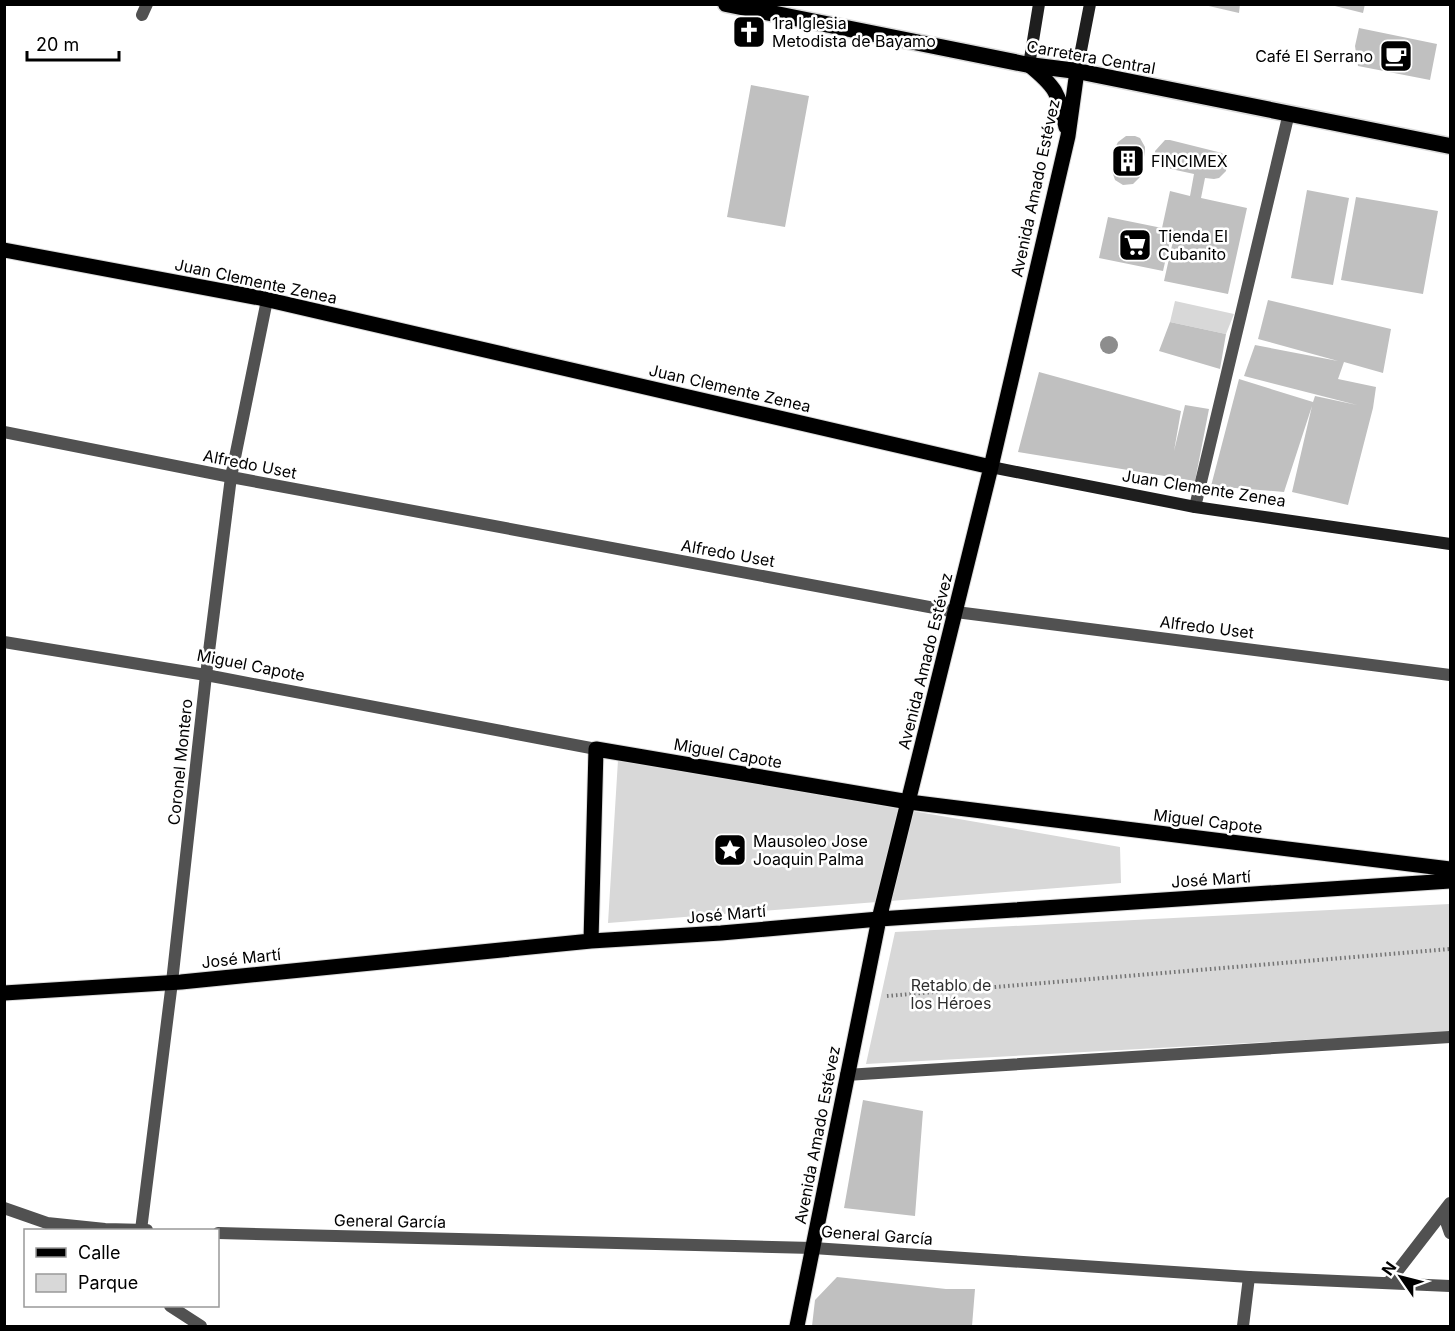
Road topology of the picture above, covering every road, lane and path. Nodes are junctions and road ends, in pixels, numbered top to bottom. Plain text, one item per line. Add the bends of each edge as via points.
1 (726, 4) edge
2 (1039, 4) edge
3 (1090, 4) edge
4 (781, 10) edge
5 (1029, 65) junction
6 (1077, 71) junction
7 (1289, 113) junction
8 (1068, 136) junction
9 (1450, 146) edge
10 (4, 250) edge
11 (267, 300) junction
12 (4, 432) edge
13 (991, 467) junction
14 (231, 477) junction
15 (1195, 507) junction
16 (1450, 544) edge
17 (956, 612) junction
18 (4, 642) edge
19 (206, 675) junction
20 (1450, 675) edge
21 (596, 750) junction
22 (909, 802) junction
23 (1450, 869) edge
24 (1450, 881) edge
25 (879, 919) junction
26 (591, 941) junction
27 (1450, 949) edge
28 (172, 982) junction
29 (4, 993) edge
30 (863, 998) junction
31 (1450, 1037) edge
32 (846, 1075) junction
33 (4, 1208) edge
34 (1447, 1208) edge
35 (46, 1223) junction
36 (56, 1229) edge
37 (105, 1229) edge
38 (141, 1229) edge
39 (219, 1233) edge
40 (1450, 1233) edge
41 (813, 1248) junction
42 (1249, 1276) junction
43 (1389, 1282) junction
44 (1450, 1286) edge
45 (173, 1307) edge
46 (201, 1326) edge
47 (797, 1326) edge
48 (1243, 1326) edge

1 - 4 highway, Carretera Central
2 - 5 main road
3 - 6 main road, Avenida Amado Estévez
4 - 5 highway, Carretera Central
5 - 6 highway, Carretera Central
5 - 8 main road via 1051,82
6 - 7 highway, Carretera Central
6 - 8 main road, Avenida Amado Estévez
7 - 9 highway, Carretera Central
7 - 15 street
8 - 13 main road, Avenida Amado Estévez
10 - 11 main road, Juan Clemente Zenea
11 - 13 main road, Juan Clemente Zenea
11 - 14 street, Coronel Montero
12 - 14 street, Alfredo Uset
13 - 15 main road, Juan Clemente Zenea
13 - 17 main road, Avenida Amado Estévez
14 - 17 street, Alfredo Uset
14 - 19 street, Coronel Montero
15 - 16 main road, Juan Clemente Zenea
17 - 20 street, Alfredo Uset
17 - 22 main road, Avenida Amado Estévez
18 - 19 street, Miguel Capote
19 - 21 street, Miguel Capote
19 - 28 street, Coronel Montero
21 - 22 main road, Miguel Capote
21 - 26 main road
22 - 23 main road, Miguel Capote
22 - 25 main road, Avenida Amado Estévez
24 - 25 main road, José Martí
25 - 26 main road, José Martí
25 - 30 main road, Avenida Amado Estévez
26 - 28 main road, José Martí
27 - 30 path
28 - 29 main road, José Martí
28 - 38 street, Coronel Montero
30 - 32 main road, Avenida Amado Estévez
31 - 32 street
32 - 41 main road, Avenida Amado Estévez
33 - 35 street
34 - 40 street
34 - 43 street
35 - 36 street
35 - 37 street
39 - 41 street, General García
41 - 42 street, General García
41 - 47 main road, Avenida Amado Estévez
42 - 43 street, General García
42 - 48 street
43 - 44 street, General García
45 - 46 street

